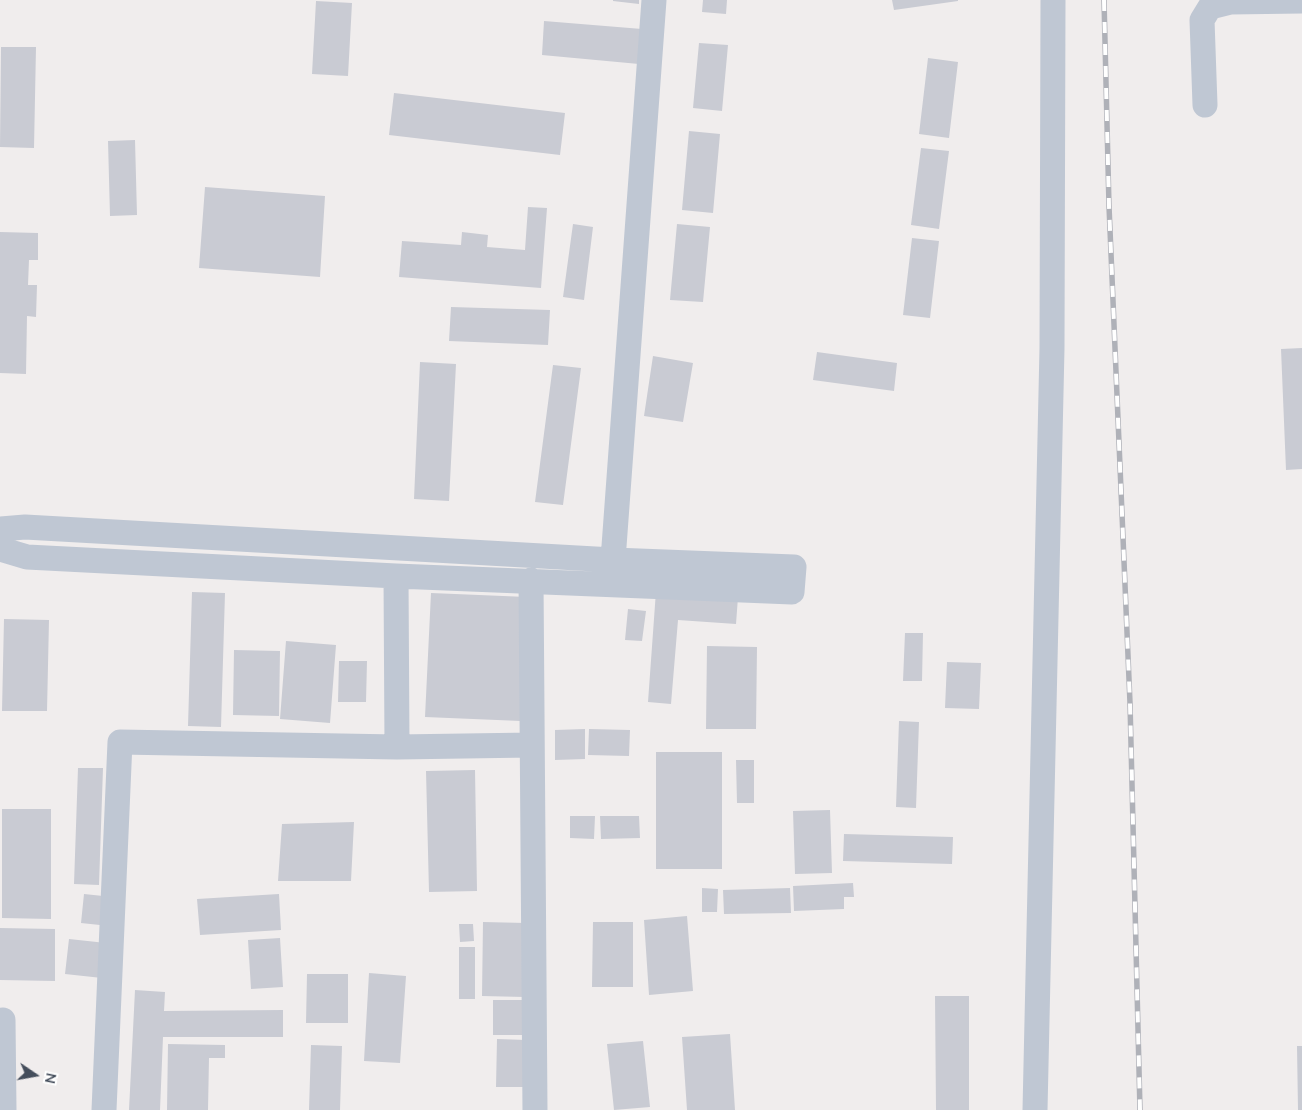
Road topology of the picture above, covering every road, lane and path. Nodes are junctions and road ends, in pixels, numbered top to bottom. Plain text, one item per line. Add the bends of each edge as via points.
1 (654, 0) edge
2 (1053, 0) edge
3 (1302, 1) edge
4 (1205, 105) dead end
5 (0, 528) edge
6 (0, 549) edge
7 (613, 560) junction
8 (396, 576) junction
9 (532, 580) junction
10 (532, 745) junction
11 (397, 747) junction
12 (3, 1020) dead end
13 (4, 1110) edge
14 (104, 1110) edge
15 (535, 1110) edge
16 (1035, 1110) edge

1 - 7 street
2 - 16 street via 1052,348
3 - 4 street via 1230,2 1210,7 1202,20
5 - 7 street
6 - 8 street via 27,557
7 - 9 street via 794,567 792,592
8 - 9 street
8 - 11 street
9 - 10 street
10 - 11 street
10 - 15 street
11 - 14 street via 120,742
12 - 13 street

